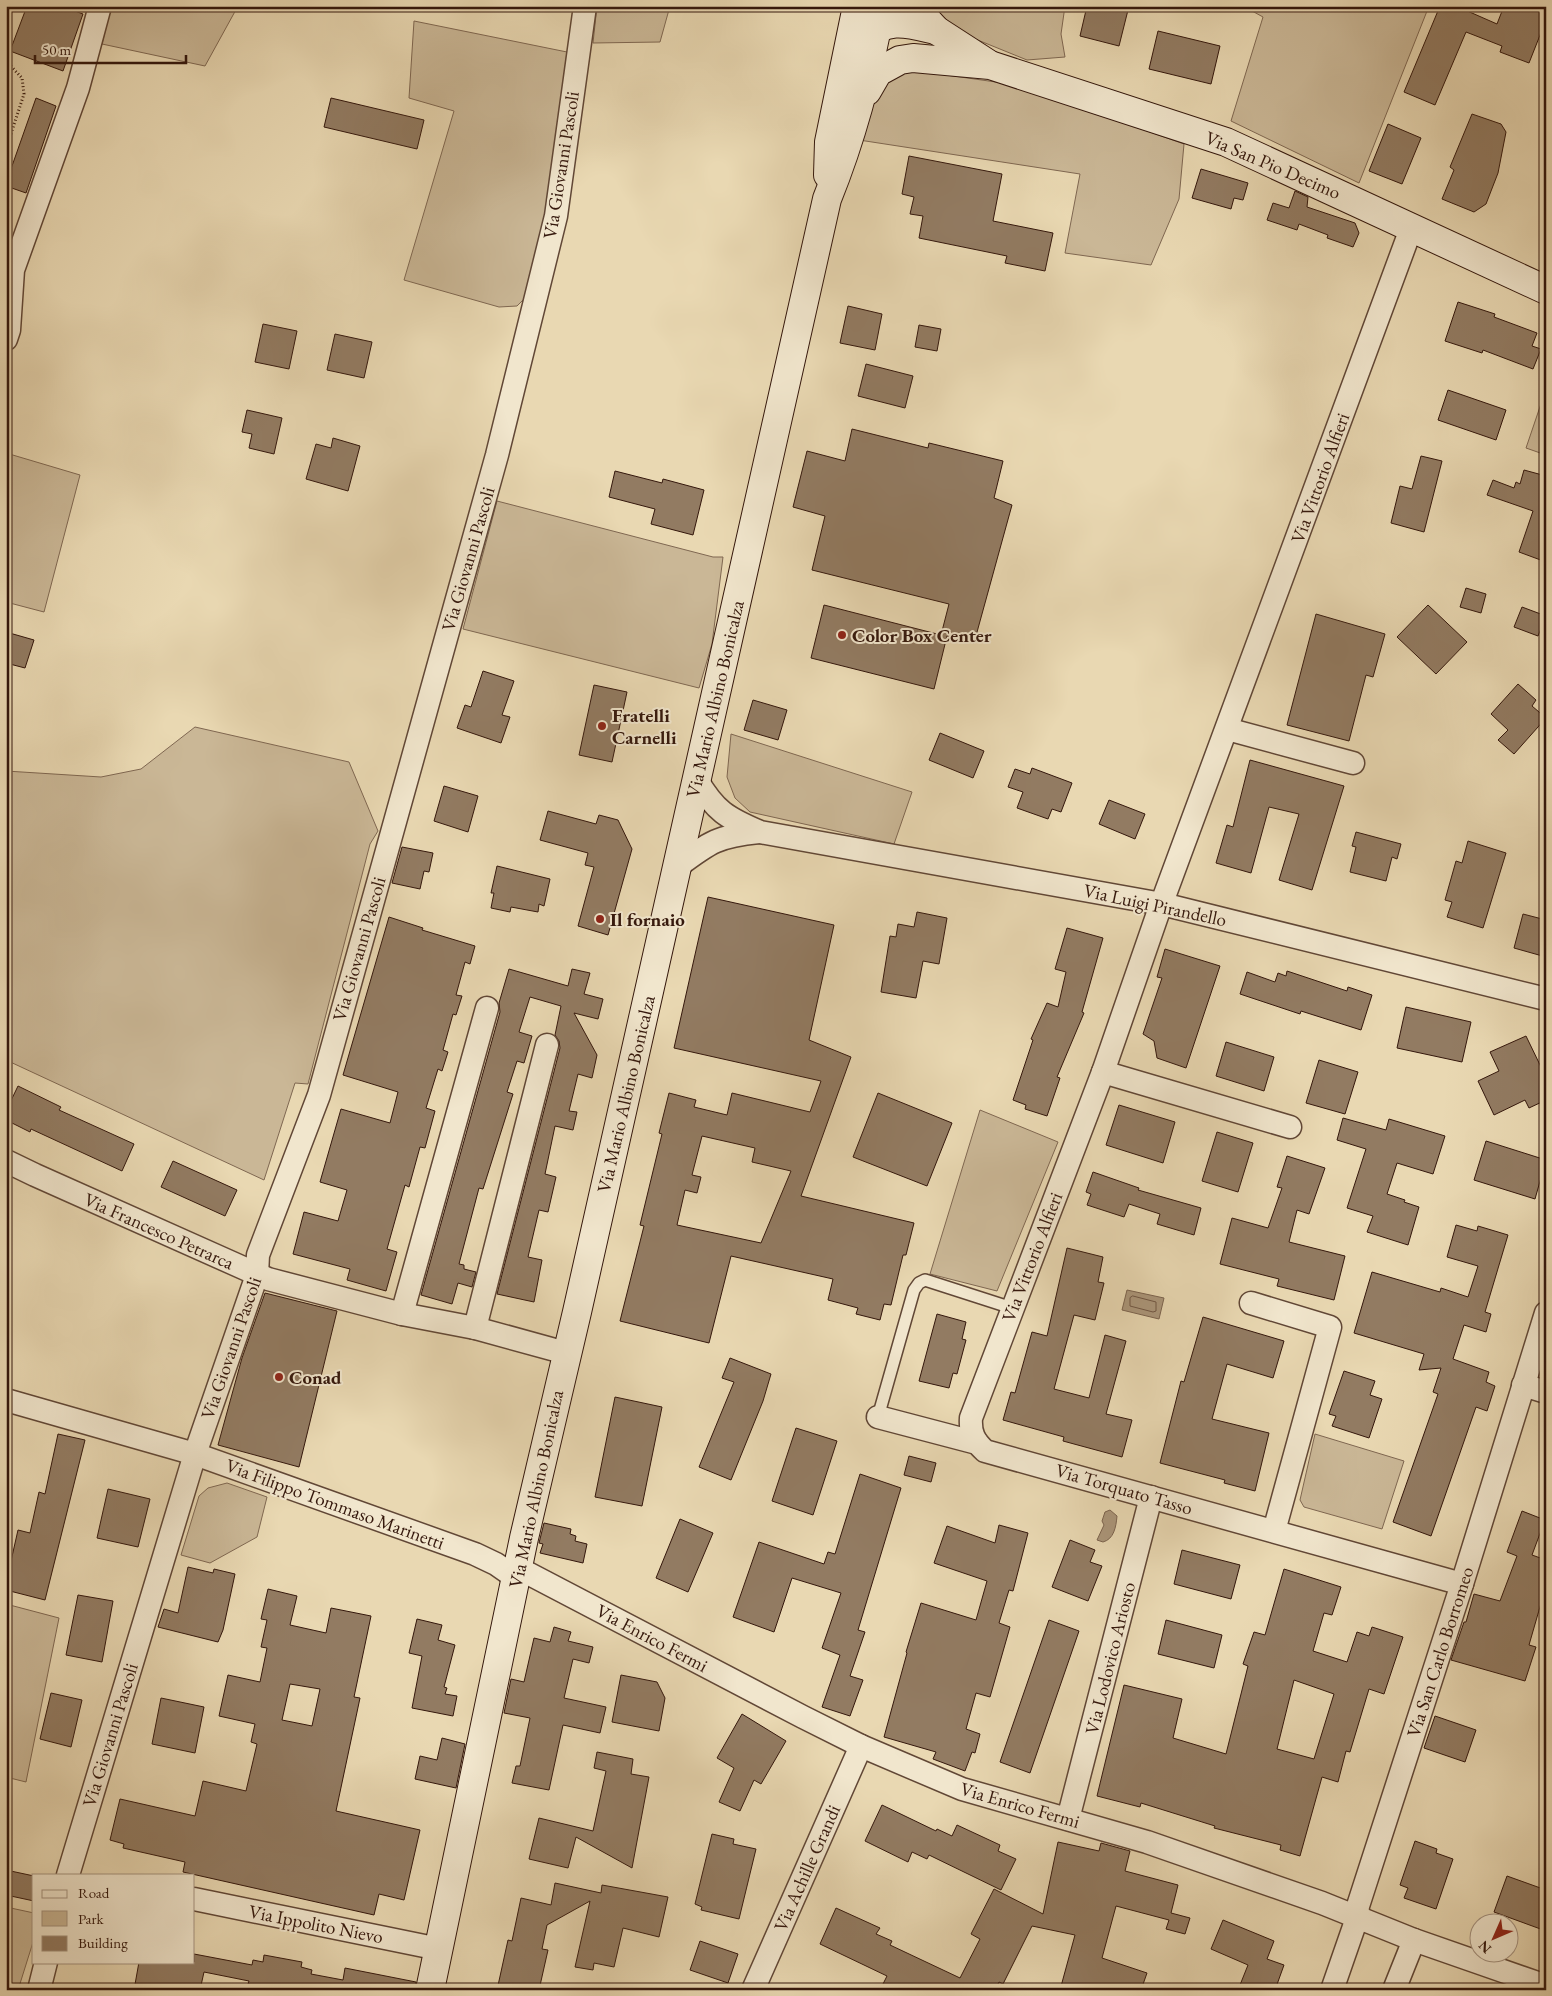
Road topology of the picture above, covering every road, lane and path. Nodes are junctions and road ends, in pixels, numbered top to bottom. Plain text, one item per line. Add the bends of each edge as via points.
1 (100, 6) edge
2 (585, 6) edge
3 (858, 6) edge
4 (914, 6) edge
5 (876, 13) edge
6 (936, 30) junction
7 (848, 49) junction
8 (913, 58) junction
9 (6, 61) edge
10 (990, 66) junction
11 (859, 106) junction
12 (6, 149) edge
13 (827, 199) junction
14 (1412, 226) junction
15 (1546, 290) edge
16 (6, 339) edge
17 (1227, 729) junction
18 (1353, 763) dead end
19 (697, 780) junction
20 (760, 832) junction
21 (678, 866) junction
22 (1162, 904) junction
23 (1546, 999) edge
24 (487, 1008) dead end
25 (547, 1045) dead end
26 (1103, 1072) junction
27 (1290, 1128) dead end
28 (6, 1160) edge
29 (257, 1275) junction
30 (1251, 1303) dead end
31 (1012, 1308) junction
32 (1546, 1313) edge
33 (402, 1314) junction
34 (475, 1328) junction
35 (566, 1353) junction
36 (1522, 1386) junction
37 (1546, 1392) edge
38 (6, 1400) edge
39 (878, 1417) joint
40 (977, 1443) junction
41 (195, 1454) junction
42 (1151, 1497) junction
43 (1274, 1530) junction
44 (518, 1568) junction
45 (1462, 1584) junction
46 (861, 1746) junction
47 (1068, 1819) junction
48 (69, 1874) edge
49 (195, 1899) edge
50 (1357, 1918) junction
51 (1414, 1940) junction
52 (439, 1949) junction
53 (46, 1964) edge
54 (1546, 1986) edge
55 (39, 1990) edge
56 (430, 1990) edge
57 (753, 1990) edge
58 (1332, 1990) edge
59 (1394, 1990) edge

1 - 16 street via 78,88 13,270
2 - 29 street, Via Giovanni Pascoli via 556,216 497,455 319,1095 258,1255
3 - 7 main road, Via Mario Albino Bonicalza
4 - 6 main road, Via San Pio Decimo
5 - 6 main road, Via San Pio Decimo
5 - 7 main road, Via San Pio Decimo
5 - 8 main road via 888,39
5 - 11 main road, Via Mario Albino Bonicalza via 869,72
6 - 10 main road, Via San Pio Decimo
7 - 13 main road, Via Mario Albino Bonicalza via 829,142
8 - 10 main road, Via San Pio Decimo
8 - 11 main road, Via San Pio Decimo via 889,64 878,72
9 - 12 path via 22,78 24,94
10 - 14 main road, Via San Pio Decimo via 1226,142
11 - 13 main road, Via Mario Albino Bonicalza
13 - 19 main road, Via Mario Albino Bonicalza
14 - 15 main road, Via San Pio Decimo
14 - 17 street, Via Vittorio Alfieri
17 - 18 street
17 - 22 street, Via Vittorio Alfieri
19 - 20 street, Via Luigi Pirandello via 708,800 719,811
19 - 21 main road, Via Mario Albino Bonicalza
20 - 21 street, Via Luigi Pirandello via 733,834 713,841
20 - 22 street, Via Luigi Pirandello
21 - 35 main road, Via Mario Albino Bonicalza
22 - 23 street, Via Luigi Pirandello
22 - 26 street, Via Vittorio Alfieri
24 - 33 street
25 - 34 street
26 - 27 street
26 - 31 street, Via Vittorio Alfieri
28 - 29 street, Via Francesco Petrarca
29 - 33 street, Via Francesco Petrarca
29 - 41 street, Via Giovanni Pascoli
30 - 43 street via 1330,1327
31 - 39 lane via 924,1280 919,1283 914,1290
31 - 40 street, Via Vittorio Alfieri via 971,1418 970,1430
32 - 36 street, Via San Carlo Borromeo
33 - 34 street, Via Francesco Petrarca
34 - 35 street, Via Francesco Petrarca
35 - 44 main road, Via Mario Albino Bonicalza
36 - 37 street
36 - 45 street, Via San Carlo Borromeo
38 - 41 street, Via Filippo Tommaso Marinetti
39 - 40 street, Via Torquato Tasso
40 - 42 street, Via Torquato Tasso via 985,1451
41 - 44 street, Via Filippo Tommaso Marinetti via 496,1564
41 - 48 street, Via Giovanni Pascoli
42 - 43 street, Via Torquato Tasso
42 - 47 street, Via Lodovico Ariosto
43 - 45 street, Via Torquato Tasso
44 - 46 street, Via Enrico Fermi
44 - 52 main road, Via Mario Albino Bonicalza
45 - 50 street, Via San Carlo Borromeo via 1358,1906
46 - 47 street, Via Enrico Fermi via 962,1789
46 - 57 street, Via Achille Grandi
47 - 50 street, Via Enrico Fermi via 1147,1842
49 - 52 street, Via Ippolito Nievo
50 - 51 street, Via Enrico Fermi
50 - 58 street, Via San Carlo Borromeo
51 - 54 street, Via Enrico Fermi
51 - 59 street
52 - 56 main road, Via Mario Albino Bonicalza
53 - 55 street

